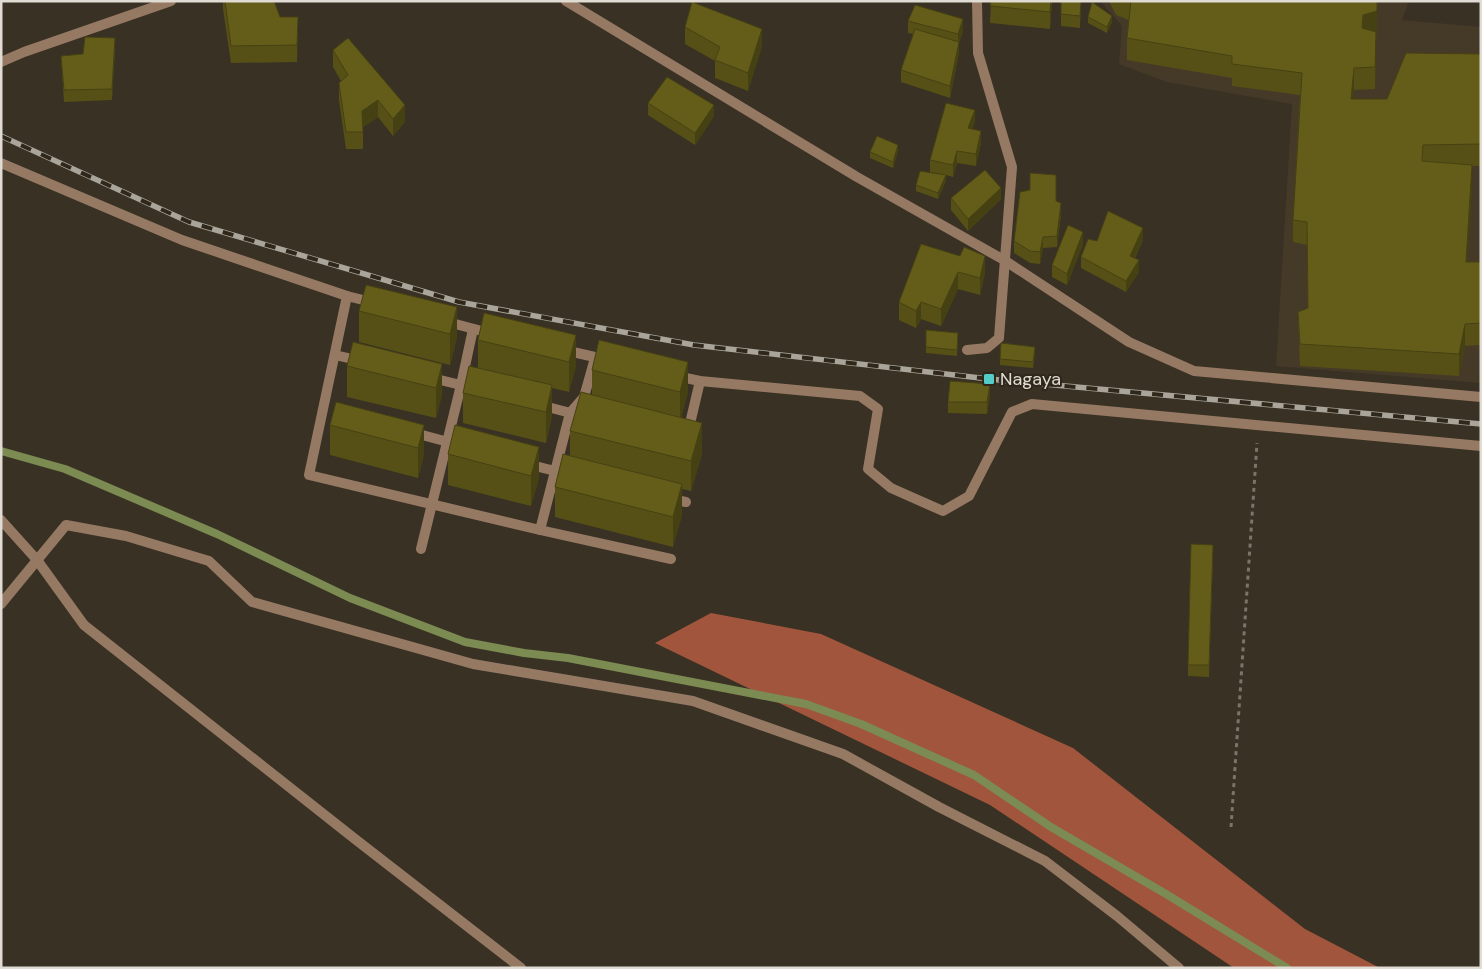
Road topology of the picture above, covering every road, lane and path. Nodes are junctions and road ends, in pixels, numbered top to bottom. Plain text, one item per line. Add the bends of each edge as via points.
1 (171, 1) edge
2 (566, 1) edge
3 (977, 1) edge
4 (1, 62) edge
5 (1, 163) edge
6 (1004, 260) junction
7 (347, 296) junction
8 (383, 305) edge
9 (437, 320) edge
10 (473, 329) junction
11 (501, 336) edge
12 (558, 349) edge
13 (967, 350) dead end
14 (335, 355) junction
15 (596, 357) junction
16 (614, 362) edge
17 (374, 364) edge
18 (662, 373) edge
19 (422, 376) edge
20 (700, 382) junction
21 (461, 385) junction
22 (488, 392) edge
23 (1481, 397) edge
24 (534, 404) edge
25 (570, 413) junction
26 (599, 420) edge
27 (1258, 425) junction
28 (399, 429) edge
29 (446, 441) junction
30 (686, 441) edge
31 (1481, 446) edge
32 (474, 449) edge
33 (518, 461) edge
34 (554, 472) junction
35 (583, 478) edge
36 (658, 496) edge
37 (686, 502) dead end
38 (432, 504) junction
39 (1, 520) edge
40 (540, 530) junction
41 (421, 548) dead end
42 (671, 559) dead end
43 (37, 560) junction
44 (1, 604) edge
45 (1231, 827) dead end
46 (521, 968) edge
47 (1179, 968) edge

1 - 4 street
2 - 6 street via 857,176
3 - 6 street via 978,53 1012,167
5 - 7 street via 182,240
6 - 13 street via 999,338 987,348
6 - 23 street via 1129,342 1194,371
7 - 8 street
7 - 14 street
9 - 10 street
10 - 11 street
10 - 21 street
12 - 15 street
14 - 17 street
14 - 38 street via 328,411 309,475
15 - 16 street
15 - 25 street via 584,397
18 - 20 street
19 - 21 street
20 - 27 street via 860,396 878,409 868,470 891,488 943,511 969,496 1012,412 1032,404
20 - 30 street
21 - 22 street
21 - 29 street
24 - 25 street
25 - 26 street
25 - 34 street
27 - 31 street
27 - 45 path
28 - 29 street
29 - 32 street
29 - 38 street
33 - 34 street
34 - 35 street
34 - 40 street
36 - 37 street
38 - 40 street
38 - 41 street
39 - 43 street
40 - 42 street
43 - 44 street
43 - 46 street via 84,625
43 - 47 street via 66,525 126,536 208,561 252,602 473,664 693,700 833,750 1045,861

